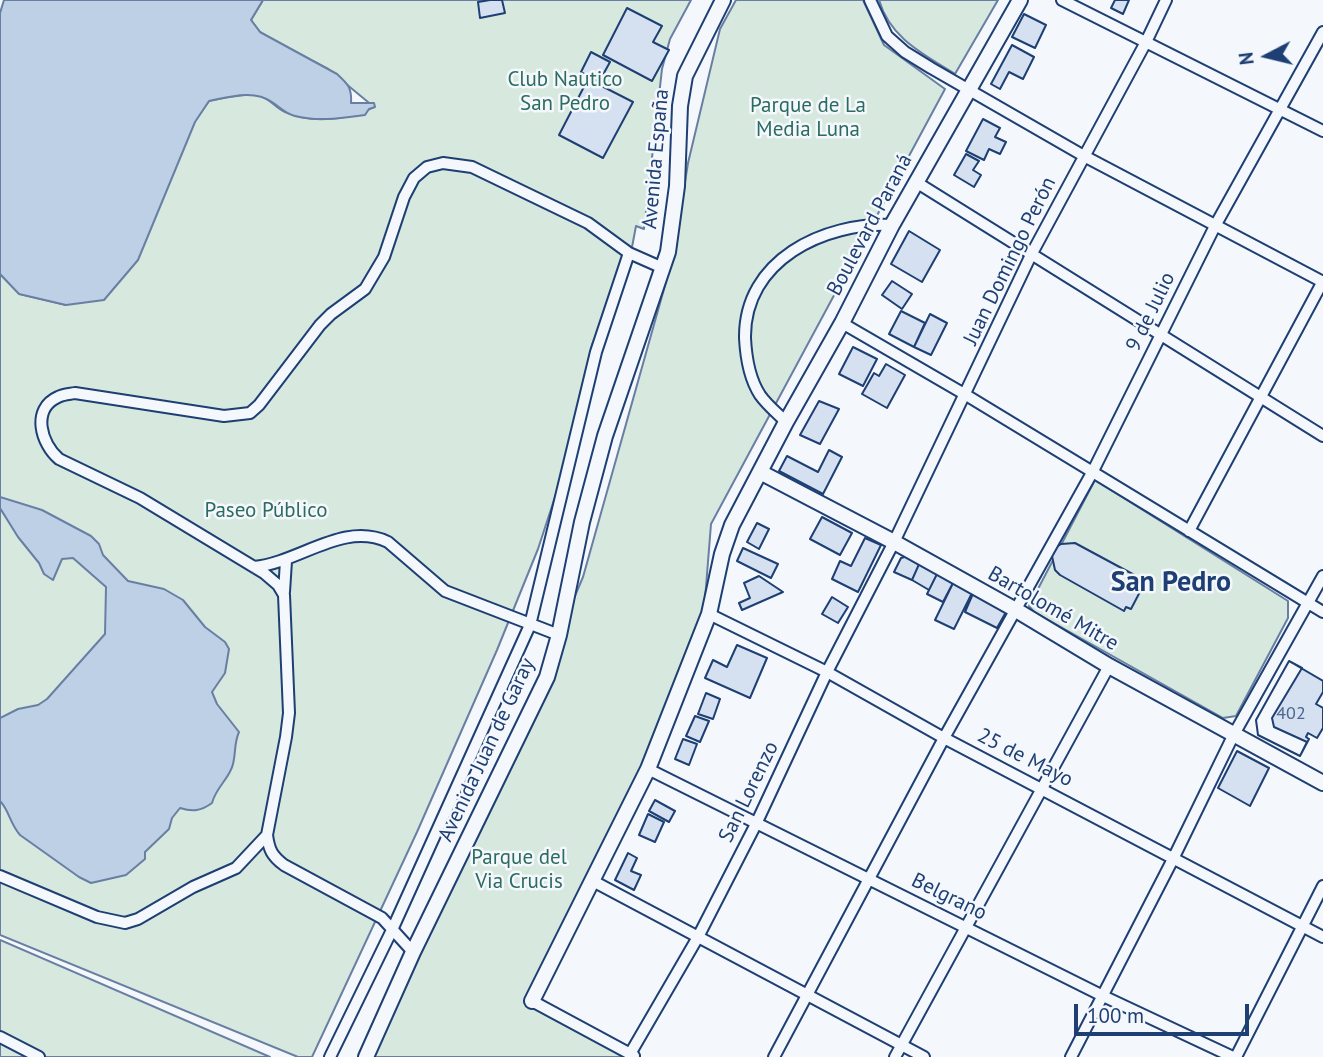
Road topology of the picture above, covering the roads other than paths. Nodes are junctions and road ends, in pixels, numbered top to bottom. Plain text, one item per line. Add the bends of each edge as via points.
1 (723, 0) edge
2 (870, 0) edge
3 (1020, 0) edge
4 (1062, 0) edge
5 (1166, 0) edge
6 (1323, 32) edge
7 (1146, 42) junction
8 (968, 90) junction
9 (1279, 109) junction
10 (1323, 131) edge
11 (1084, 156) junction
12 (916, 182) junction
13 (892, 225) junction
14 (1216, 226) junction
15 (629, 253) junction
16 (1031, 255) junction
17 (663, 268) junction
18 (1323, 282) edge
19 (842, 323) junction
20 (1161, 336) junction
21 (966, 394) junction
22 (1260, 396) junction
23 (614, 405) joint
24 (786, 422) junction
25 (1323, 436) edge
26 (1093, 471) junction
27 (760, 472) junction
28 (1189, 531) junction
29 (894, 542) junction
30 (286, 561) junction
31 (254, 567) junction
32 (1323, 576) edge
33 (284, 595) junction
34 (1307, 602) junction
35 (1016, 610) junction
36 (1323, 612) edge
37 (709, 614) junction
38 (530, 625) junction
39 (559, 635) junction
40 (1108, 666) junction
41 (827, 672) junction
42 (1233, 736) junction
43 (944, 738) junction
44 (649, 769) junction
45 (1323, 783) edge
46 (1042, 788) junction
47 (756, 824) junction
48 (267, 835) junction
49 (1173, 859) junction
50 (0, 876) edge
51 (868, 878) junction
52 (592, 880) junction
53 (1323, 886) edge
54 (1303, 926) junction
55 (966, 927) junction
56 (391, 930) junction
57 (698, 937) junction
58 (1323, 937) edge
59 (413, 952) junction
60 (808, 994) junction
61 (1103, 996) junction
62 (532, 1001) joint
63 (0, 1037) edge
64 (902, 1045) junction
65 (633, 1055) edge
66 (39, 1057) edge
67 (330, 1057) edge
68 (366, 1057) edge
69 (774, 1057) edge
70 (895, 1057) edge
71 (924, 1057) edge
72 (1070, 1057) edge
73 (1234, 1057) edge

1 - 17 main road, Avenida España via 685,76 674,218
2 - 8 street via 879,23 895,44
3 - 8 main road, Boulevard Paraná
4 - 7 street
5 - 7 street, Juan Domingo Perón
6 - 9 street, 9 de Julio
7 - 9 street
7 - 11 street, Juan Domingo Perón
8 - 11 street
8 - 12 main road, Boulevard Paraná
9 - 10 street
9 - 14 street, 9 de Julio
11 - 14 street
11 - 16 street, Juan Domingo Perón
12 - 13 main road, Boulevard Paraná
12 - 16 street
13 - 19 main road, Boulevard Paraná
13 - 24 street via 849,227 814,238 785,255 755,290 745,328 751,377 760,395
14 - 18 street
14 - 20 street, 9 de Julio
15 - 17 street
15 - 31 street via 589,223 472,167 443,163 427,167 414,178 404,197 384,257 365,289 320,325 250,413 224,416 75,393 51,402 40,423 52,453 140,498
15 - 38 street via 596,352
16 - 20 street
16 - 21 street, Juan Domingo Perón
17 - 23 main road, Avenida España
18 - 22 street
19 - 21 street
19 - 24 main road, Boulevard Paraná
20 - 22 street
20 - 26 street, 9 de Julio
21 - 26 street
21 - 29 street, Juan Domingo Perón
22 - 25 street
22 - 28 street
23 - 39 main road, Avenida Juan de Garay via 582,522
24 - 27 main road, Boulevard Paraná
26 - 28 street
26 - 35 street, 9 de Julio
27 - 29 main road, Bartolomé Mitre
27 - 37 main road, Boulevard Paraná via 727,537
28 - 34 street
29 - 35 main road, Bartolomé Mitre
29 - 41 street, San Lorenzo
30 - 31 street
30 - 33 street
30 - 38 street via 337,538 378,537 445,591
31 - 33 street
32 - 34 street
33 - 48 street via 289,713
34 - 36 street
34 - 42 street
35 - 40 main road, Bartolomé Mitre
35 - 43 street, 9 de Julio
37 - 41 street, 25 de Mayo
37 - 44 main road, Boulevard Paraná
38 - 39 street
38 - 56 street
39 - 59 main road, Avenida Juan de Garay via 547,677
40 - 42 main road, Bartolomé Mitre
40 - 46 street
41 - 43 street, 25 de Mayo
41 - 47 street, San Lorenzo
42 - 45 main road, Bartolomé Mitre
42 - 49 street
43 - 46 street, 25 de Mayo
43 - 51 street, 9 de Julio
44 - 47 street, Belgrano
44 - 52 main road, Boulevard Paraná
46 - 49 street, 25 de Mayo
46 - 55 street
47 - 51 street, Belgrano
47 - 57 street, San Lorenzo
48 - 50 street via 236,868 125,923 97,917
48 - 56 street via 274,857 382,918
49 - 54 street, 25 de Mayo
49 - 61 street
51 - 55 street, Belgrano
51 - 60 street, 9 de Julio
52 - 57 street
52 - 62 main road, Boulevard Paraná
53 - 54 street
54 - 58 street, 25 de Mayo
54 - 73 street
55 - 61 street, Belgrano
55 - 64 street
56 - 59 street
56 - 67 street
57 - 60 street
57 - 65 street, San Lorenzo
59 - 68 main road, Avenida Juan de Garay
60 - 64 street
60 - 69 street, 9 de Julio
61 - 72 street
61 - 73 street, Belgrano
62 - 65 street
63 - 66 street
64 - 70 street
64 - 71 street

